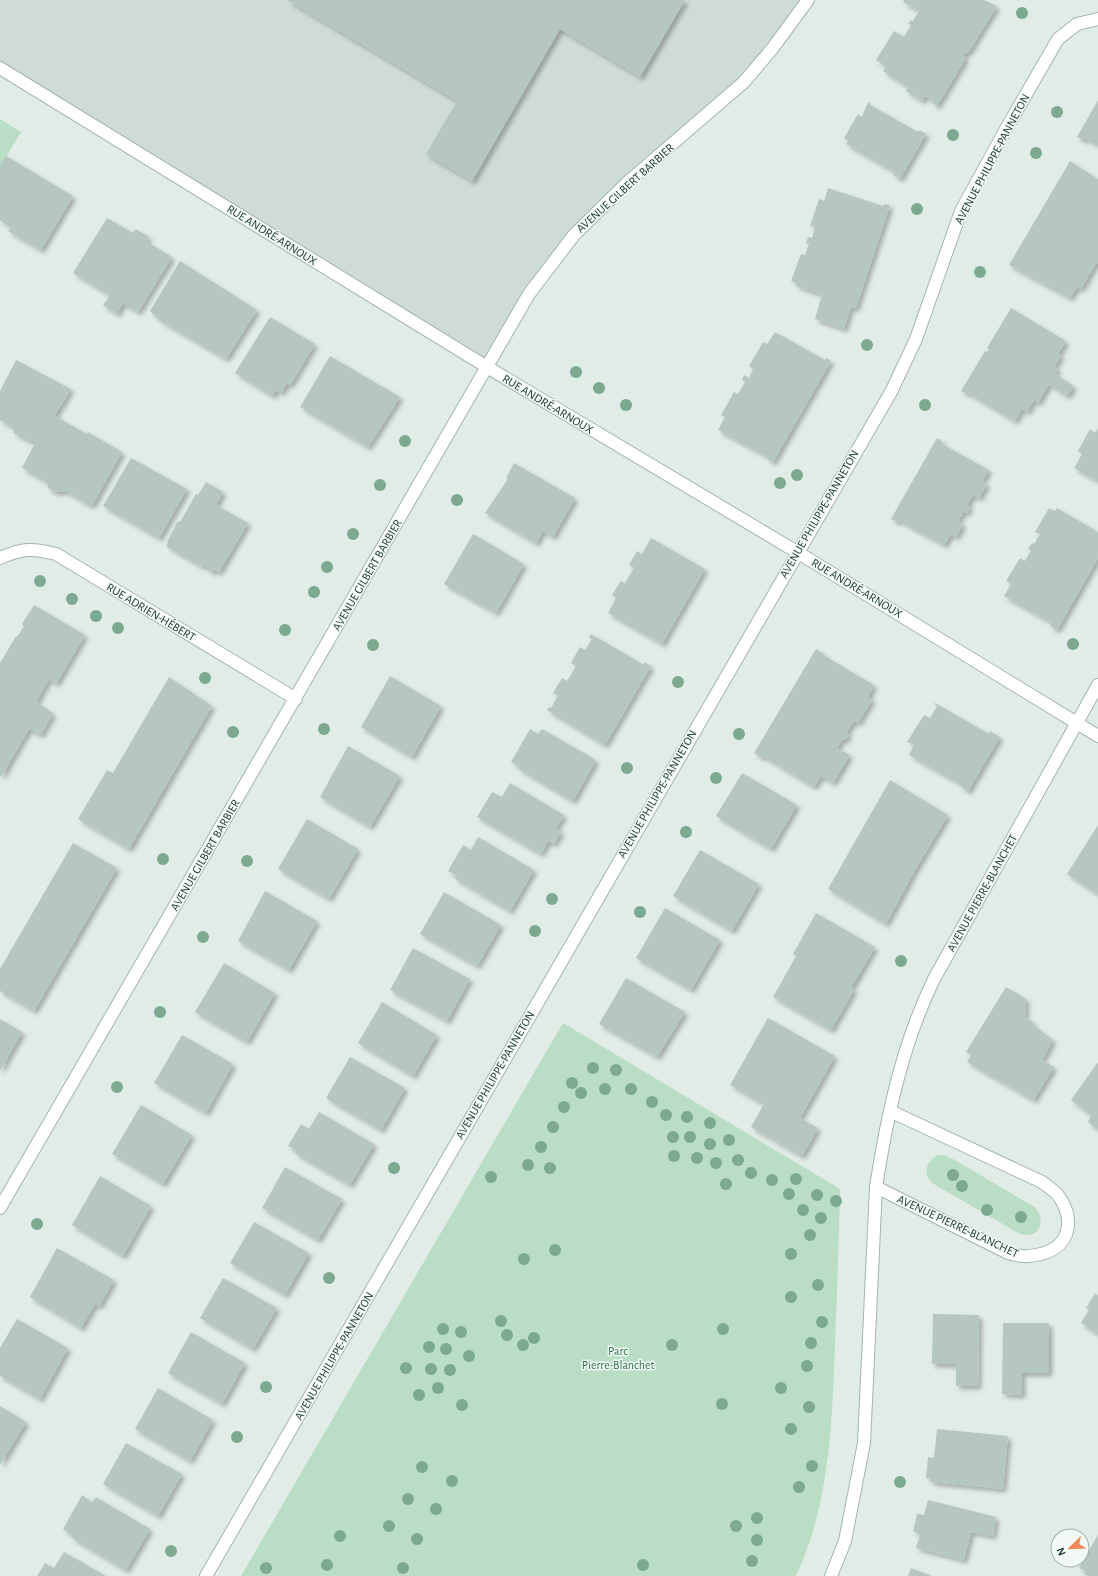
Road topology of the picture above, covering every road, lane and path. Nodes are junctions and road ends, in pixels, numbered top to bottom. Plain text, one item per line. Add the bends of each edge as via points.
1 (808, 0) edge
2 (1098, 19) edge
3 (0, 68) edge
4 (487, 367) junction
5 (797, 552) junction
6 (0, 558) edge
7 (1098, 686) edge
8 (296, 699) junction
9 (1077, 722) junction
10 (1098, 736) edge
11 (890, 1111) junction
12 (876, 1187) junction
13 (0, 1208) edge
14 (206, 1576) edge
15 (831, 1576) edge

1 - 4 street, AVENUE GILBERT BARBIER via 744,82 628,182 574,235 529,294
2 - 5 street, AVENUE PHILIPPE-PANNETON via 1077,24 1058,39 1006,129 961,211 916,339 891,392
3 - 4 street, RUE ANDRÉ-ARNOUX
4 - 5 street, RUE ANDRÉ-ARNOUX
4 - 8 street, AVENUE GILBERT BARBIER
5 - 9 street, RUE ANDRÉ-ARNOUX
5 - 14 street, AVENUE PHILIPPE-PANNETON
6 - 8 street, RUE ADRIEN-HÉBERT via 16,551 36,549 56,554
7 - 9 street, AVENUE PIERRE-BLANCHET
8 - 13 street, AVENUE GILBERT BARBIER
9 - 10 street, RUE ANDRÉ-ARNOUX
9 - 11 street, AVENUE PIERRE-BLANCHET via 917,1013
11 - 12 street, AVENUE PIERRE-BLANCHET
11 - 12 street, AVENUE PIERRE-BLANCHET via 1042,1182 1056,1193 1064,1207 1068,1225 1064,1242 1052,1251 1024,1258 1008,1253
12 - 15 street, AVENUE PIERRE-BLANCHET via 864,1443 845,1541

